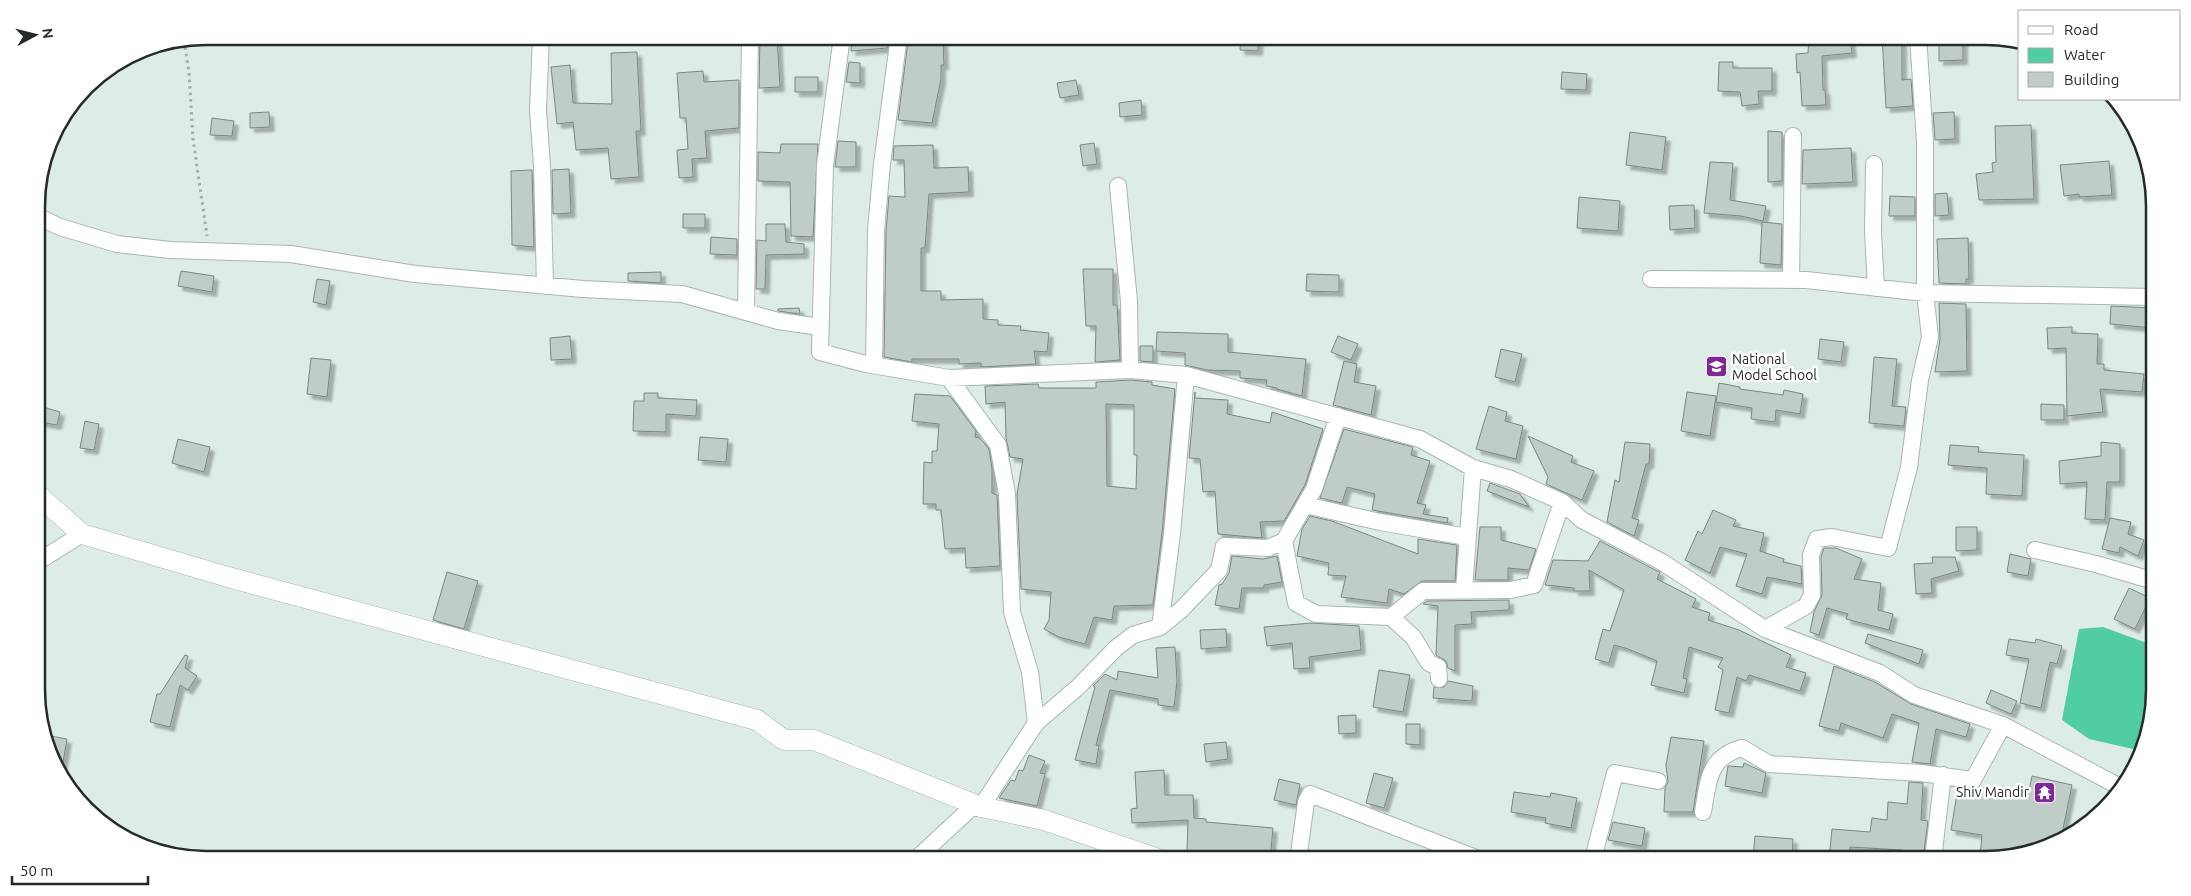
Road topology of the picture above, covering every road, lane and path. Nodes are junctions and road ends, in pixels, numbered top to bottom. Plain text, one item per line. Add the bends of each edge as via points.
1 (540, 45) edge
2 (750, 45) edge
3 (841, 45) edge
4 (898, 45) edge
5 (1919, 45) edge
6 (185, 46) edge
7 (1793, 136) dead end
8 (1874, 164) dead end
9 (1118, 186) dead end
10 (45, 220) edge
11 (209, 252) junction
12 (1651, 279) dead end
13 (1791, 280) junction
14 (545, 286) junction
15 (1876, 288) junction
16 (1925, 293) junction
17 (2146, 297) edge
18 (746, 312) junction
19 (820, 327) junction
20 (874, 365) junction
21 (1130, 370) junction
22 (1186, 375) junction
23 (949, 378) junction
24 (1338, 416) junction
25 (1474, 468) junction
26 (45, 501) edge
27 (1562, 502) junction
28 (1305, 505) junction
29 (82, 534) junction
30 (1467, 537) junction
31 (1284, 541) junction
32 (2035, 550) dead end
33 (45, 557) edge
34 (2146, 579) edge
35 (1464, 590) junction
36 (1391, 617) junction
37 (1160, 627) junction
38 (1765, 629) junction
39 (1439, 679) dead end
40 (1036, 723) junction
41 (2003, 725) junction
42 (1943, 775) junction
43 (1658, 781) dead end
44 (2115, 784) edge
45 (981, 807) junction
46 (1702, 812) dead end
47 (925, 851) edge
48 (1135, 851) edge
49 (1299, 851) edge
50 (1458, 851) edge
51 (1595, 851) edge
52 (1935, 851) edge

1 - 14 street via 538,110
2 - 18 street
3 - 19 street via 825,165
4 - 20 street via 876,230
5 - 16 street via 1925,142
6 - 11 path via 194,149
7 - 13 street
8 - 15 street
9 - 21 street via 1129,301
10 - 11 street via 117,244
11 - 14 street via 290,254 415,274
12 - 13 street
13 - 15 street
14 - 18 street via 682,294
15 - 16 street
16 - 17 street
16 - 38 street via 1930,337 1920,380 1909,467 1888,548 1832,537 1817,539 1811,555 1812,595 1806,606
18 - 19 street
19 - 20 street via 820,352
20 - 23 street
21 - 22 street
21 - 23 street
22 - 24 street
22 - 37 street
23 - 40 street via 998,445 1006,494 1012,612 1030,672
24 - 25 street via 1420,439
24 - 28 street via 1314,489
25 - 27 street via 1511,479
25 - 30 street
26 - 29 street
27 - 35 street via 1534,585 1511,590
27 - 38 street via 1582,520 1662,562
28 - 30 street
28 - 31 street
29 - 33 street
29 - 45 street via 756,720 784,740 814,740
30 - 35 street
31 - 36 street via 1296,603 1316,614
31 - 37 street via 1268,548 1224,546 1219,570
32 - 34 street
35 - 36 street via 1423,591
36 - 39 street via 1412,637 1429,663 1438,667
37 - 40 street via 1133,635 1116,648
38 - 41 street via 1880,673 1914,694
40 - 45 street
41 - 42 street via 1973,780
41 - 44 street
42 - 46 street via 1769,764 1742,748 1729,751 1717,760 1708,778
42 - 52 street
43 - 51 street via 1615,772
45 - 47 street via 970,809
45 - 48 street via 1044,820
49 - 50 street via 1310,794

